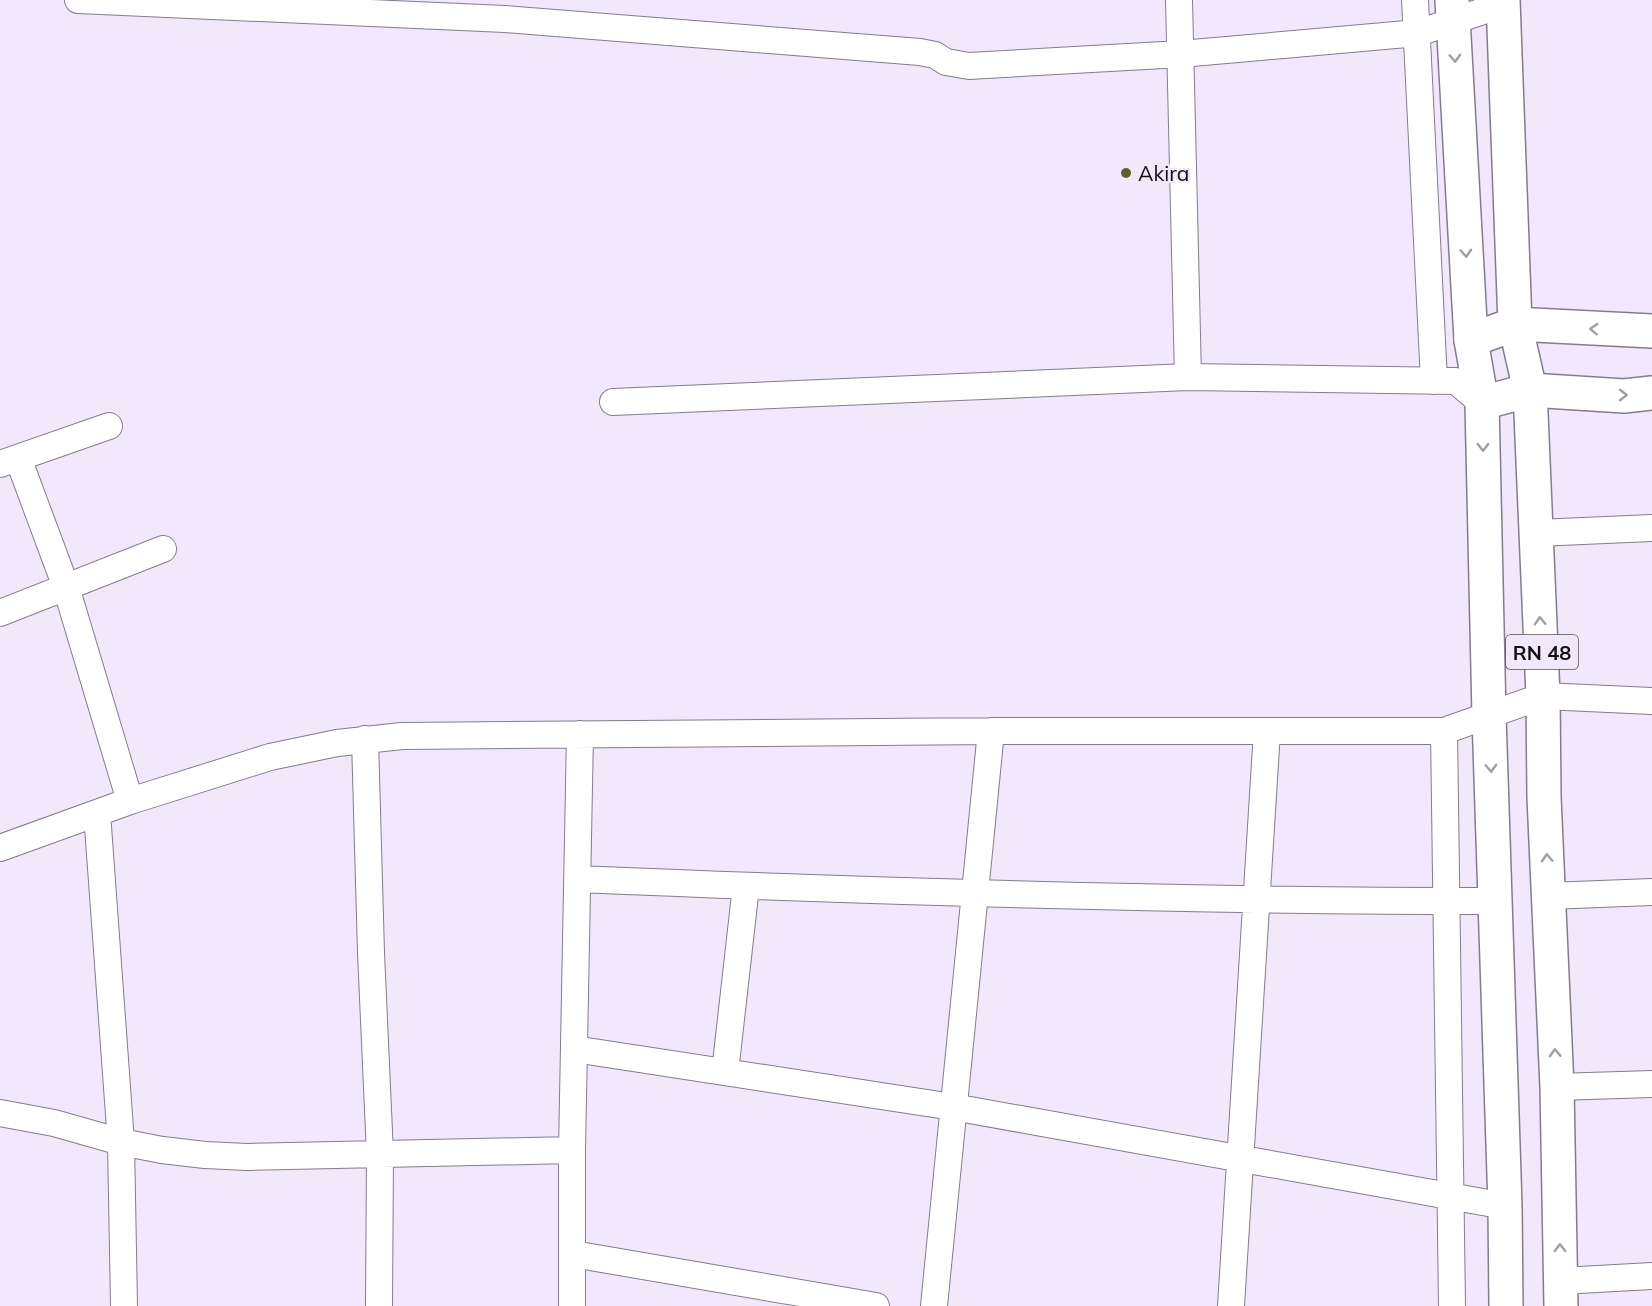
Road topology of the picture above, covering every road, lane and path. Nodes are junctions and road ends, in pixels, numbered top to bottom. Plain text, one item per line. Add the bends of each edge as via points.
1 (78, 0) edge
2 (1179, 0) edge
3 (1415, 0) edge
4 (1504, 2) edge
5 (1452, 10) edge
6 (1418, 33) junction
7 (1182, 54) junction
8 (1515, 324) junction
9 (1652, 331) edge
10 (1471, 340) junction
11 (1188, 377) junction
12 (1445, 381) junction
13 (1530, 390) junction
14 (1652, 393) edge
15 (612, 402) dead end
16 (1482, 402) junction
17 (109, 426) dead end
18 (9, 461) edge
19 (1652, 528) edge
20 (1537, 533) junction
21 (162, 549) dead end
22 (66, 587) junction
23 (0, 613) edge
24 (1543, 696) junction
25 (1652, 701) edge
26 (1489, 716) junction
27 (991, 731) junction
28 (1267, 731) junction
29 (1444, 731) junction
30 (580, 734) junction
31 (365, 739) junction
32 (130, 801) junction
33 (97, 813) junction
34 (0, 848) edge
35 (578, 879) junction
36 (746, 886) junction
37 (975, 892) junction
38 (1652, 892) edge
39 (1548, 896) junction
40 (1256, 899) junction
41 (1447, 901) junction
42 (1495, 901) junction
43 (574, 1049) junction
44 (725, 1072) junction
45 (1652, 1084) edge
46 (1557, 1087) junction
47 (953, 1107) junction
48 (0, 1113) edge
49 (121, 1142) junction
50 (572, 1150) junction
51 (380, 1154) junction
52 (1241, 1158) junction
53 (1451, 1196) junction
54 (1505, 1206) junction
55 (573, 1254) junction
56 (1652, 1276) edge
57 (1561, 1294) edge
58 (124, 1306) edge
59 (379, 1306) edge
60 (572, 1306) edge
61 (876, 1306) edge
62 (934, 1306) edge
63 (1231, 1306) edge
64 (1452, 1306) edge
65 (1506, 1306) edge

1 - 7 street via 505,19 920,52 969,66
2 - 7 street
3 - 6 street
4 - 5 street
4 - 8 main road, RN 48
5 - 6 street
5 -> 10 main road, RN 48
6 - 7 street
6 - 12 street
7 - 11 street
9 -> 8 main road
8 - 10 main road
8 - 13 main road, RN 48
10 - 12 street
10 - 16 main road, RN 48
11 - 12 street
11 - 15 street
12 - 16 street
13 -> 14 main road via 1624,396
13 - 16 main road
13 - 20 main road, RN 48
16 -> 26 main road, RN 48
17 - 18 street
18 - 22 street
19 - 20 street
24 -> 20 main road, RN 48
21 - 22 street
22 - 23 street
22 - 32 street
24 - 25 street
24 - 26 street
39 -> 24 main road, RN 48
26 - 29 street
26 -> 42 main road, RN 48
27 - 28 street
27 - 30 street
27 - 37 street
28 - 29 street
28 - 40 street
29 - 41 street
30 - 31 street
30 - 35 street
31 - 32 street via 270,757
31 - 51 street
32 - 33 street
33 - 34 street
33 - 49 street
35 - 36 street
35 - 43 street
36 - 37 street
36 - 44 street
37 - 40 street
37 - 47 street
38 - 39 street
46 -> 39 main road, RN 48
40 - 41 street
40 - 52 street
41 - 42 street
41 - 53 street
42 - 54 main road, RN 48
43 - 44 street
43 - 50 street
44 - 47 street
45 - 46 street
57 -> 46 main road, RN 48
47 - 52 street
47 - 62 street
48 - 49 street
49 - 51 street via 162,1150 247,1157
49 - 58 street
50 - 51 street
50 - 55 street
51 - 59 street
52 - 53 street
52 - 63 street
53 - 54 street
53 - 64 street
54 - 65 main road, RN 48
55 - 60 street
55 - 61 street
56 - 57 street

